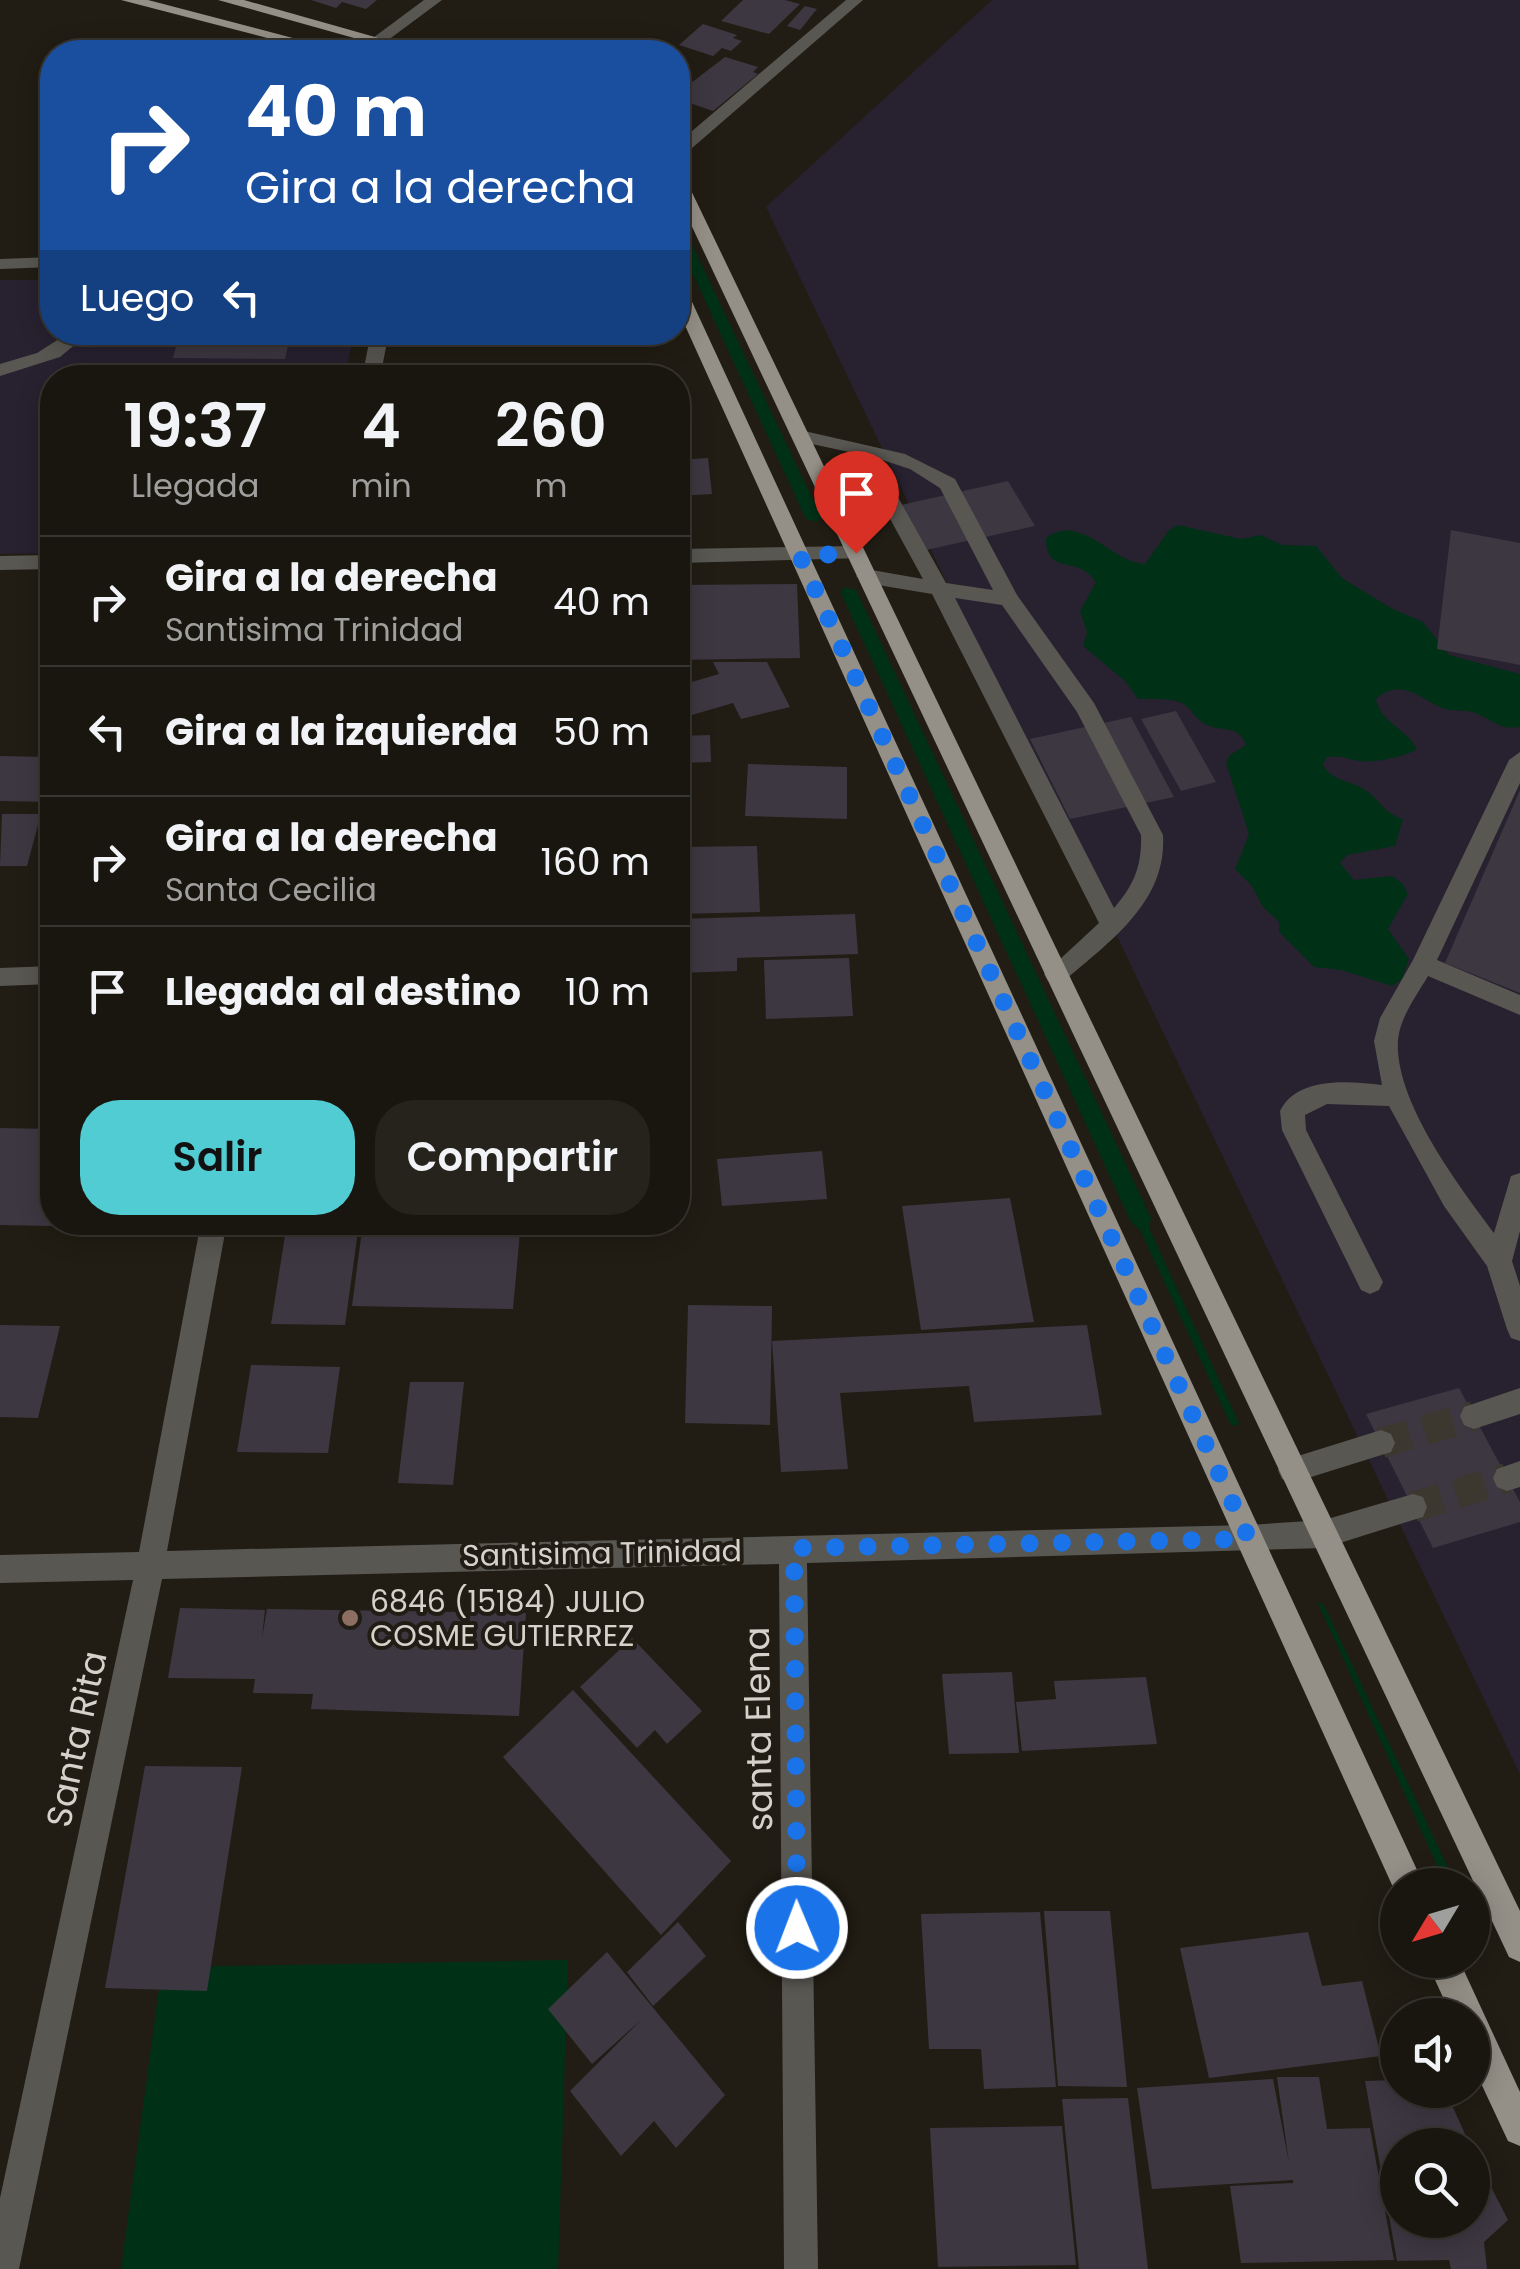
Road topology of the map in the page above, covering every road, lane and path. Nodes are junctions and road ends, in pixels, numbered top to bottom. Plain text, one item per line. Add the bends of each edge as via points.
1 (128, 0) edge
2 (226, 0) edge
3 (434, 0) edge
4 (855, 0) edge
5 (290, 40) edge
6 (376, 40) joint
7 (690, 141) edge
8 (690, 205) edge
9 (40, 262) edge
10 (0, 264) edge
11 (690, 316) edge
12 (70, 345) edge
13 (0, 370) edge
14 (800, 436) junction
15 (862, 451) junction
16 (690, 556) edge
17 (800, 556) junction
18 (40, 562) edge
19 (0, 564) edge
20 (861, 565) junction
21 (940, 590) junction
22 (1008, 598) junction
23 (1520, 760) edge
24 (1112, 924) junction
25 (1422, 964) junction
26 (1056, 974) junction
27 (40, 975) edge
28 (0, 977) edge
29 (1520, 1005) edge
30 (1397, 1097) junction
31 (1520, 1184) edge
32 (212, 1235) edge
33 (1498, 1261) junction
34 (1370, 1282) dead end
35 (1520, 1329) edge
36 (1520, 1401) edge
37 (1474, 1416) tunnel mouth
38 (1380, 1443) tunnel mouth
39 (1292, 1470) junction
40 (1413, 1508) tunnel mouth
41 (1324, 1534) junction
42 (1249, 1539) junction
43 (794, 1548) junction
44 (151, 1563) junction
45 (0, 1569) edge
46 (1400, 1868) edge
47 (1520, 1946) edge
48 (1490, 2065) edge
49 (1520, 2129) edge
50 (2, 2269) edge
51 (801, 2269) edge

1 - 5 main road
2 - 6 main road
3 - 6 street
4 - 7 street
8 - 14 main road
9 - 10 street
11 - 17 main road
12 - 13 street
14 - 15 street
14 - 20 main road
15 - 21 street
15 - 22 street via 921,466 948,484
16 - 17 street
17 - 20 street
17 - 42 main road
18 - 19 street
20 - 21 street
20 - 26 main road
21 - 22 street
21 - 24 street
22 - 24 street via 1086,708 1152,835 1151,875
23 - 25 street
24 - 26 street
25 - 29 street
25 - 30 street via 1386,1041
26 - 39 main road
27 - 28 street
30 - 33 street via 1453,1198
30 - 34 street via 1320,1094 1292,1111 1294,1130
31 - 33 street
32 - 44 street, Santa Rita
33 - 35 street
36 - 37 street
38 - 39 street
39 - 41 main road
40 - 41 street, Santisima Trinidad
41 - 42 street, Santisima Trinidad
41 - 47 main road
42 - 43 street, Santisima Trinidad
42 - 46 main road
43 - 44 street, Santisima Trinidad
43 - 51 street, santa Elena
44 - 45 street, Santisima Trinidad
44 - 50 street, Santa Rita
48 - 49 main road

